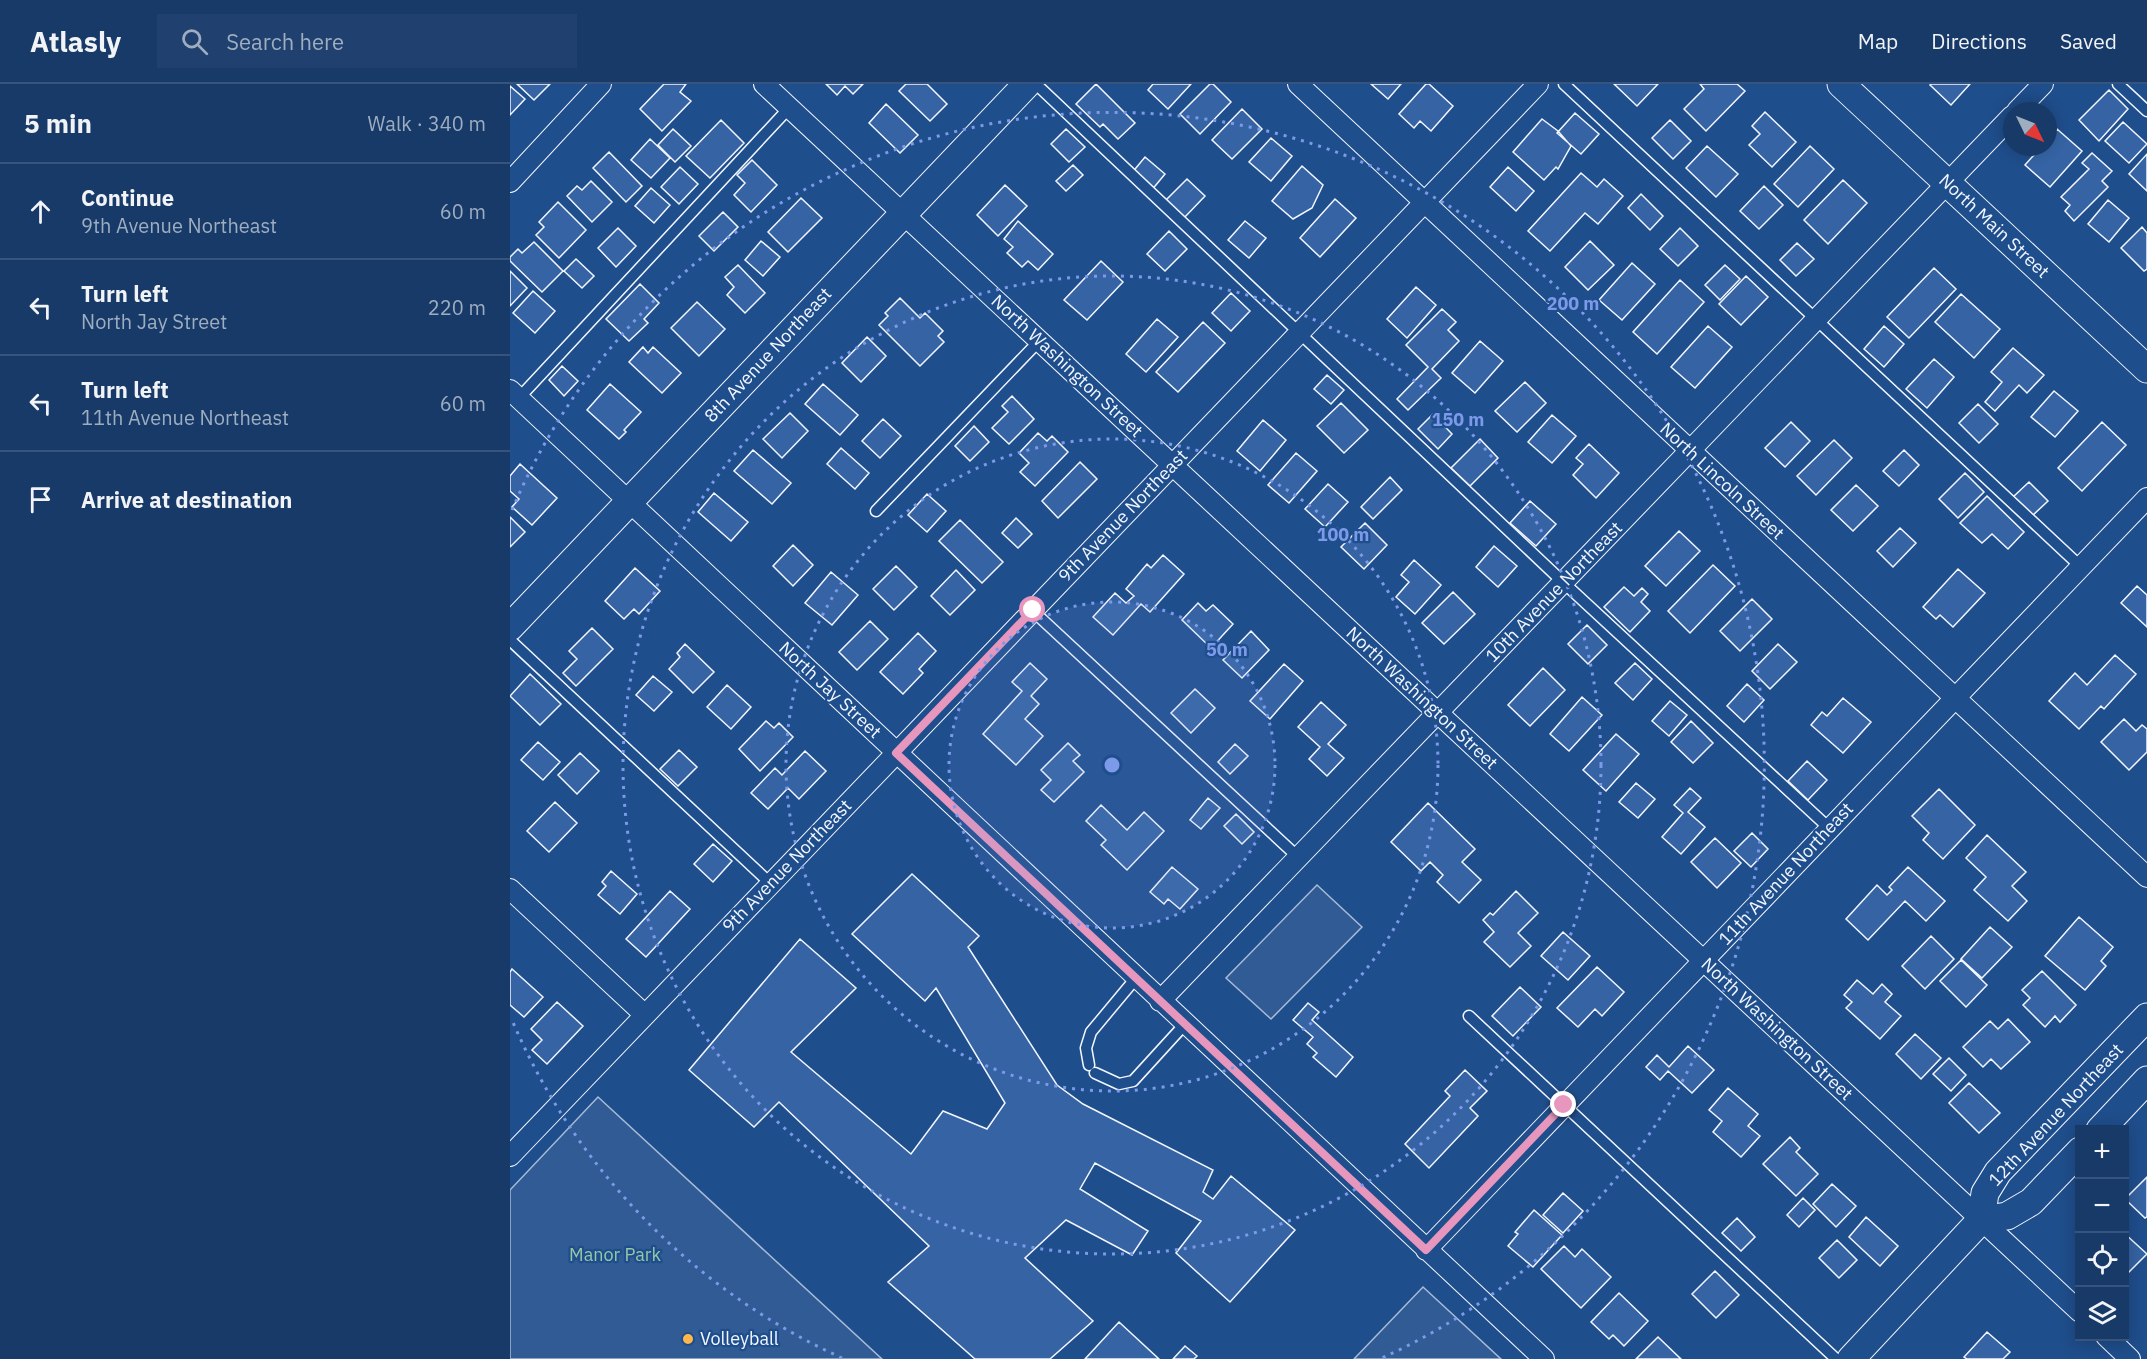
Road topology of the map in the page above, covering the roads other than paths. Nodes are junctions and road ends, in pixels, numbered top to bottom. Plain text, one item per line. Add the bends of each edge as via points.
1 (600, 84) edge
2 (764, 84) edge
3 (1027, 84) edge
4 (1036, 84) edge
5 (1298, 84) edge
6 (1538, 84) edge
7 (1564, 84) edge
8 (1841, 84) edge
9 (2043, 84) edge
10 (2118, 84) edge
11 (2026, 102) edge
12 (789, 108) junction
13 (2147, 111) edge
14 (2003, 125) edge
15 (510, 182) edge
16 (1947, 183) junction
17 (1425, 203) junction
18 (902, 214) junction
19 (1817, 320) junction
20 (1300, 332) junction
21 (1040, 340) junction
22 (2147, 369) edge
23 (515, 394) edge
24 (1691, 452) junction
25 (1172, 465) junction
26 (2147, 498) edge
27 (629, 501) junction
28 (876, 511) dead end
29 (2080, 567) junction
30 (1564, 583) junction
31 (1033, 610) junction
32 (510, 627) edge
33 (510, 640) edge
34 (1955, 697) junction
35 (1438, 712) junction
36 (896, 753) junction
37 (1829, 828) junction
38 (1299, 858) junction
39 (2147, 876) edge
40 (770, 883) junction
41 (510, 889) edge
42 (1704, 961) junction
43 (1136, 978) junction
44 (1160, 1001) junction
45 (645, 1015) junction
46 (1469, 1016) dead end
47 (2147, 1017) edge
48 (1185, 1024) junction
49 (2147, 1080) edge
50 (1564, 1105) junction
51 (2105, 1125) edge
52 (513, 1147) edge
53 (2075, 1155) edge
54 (1981, 1220) junction
55 (1426, 1250) junction
56 (2075, 1308) edge
57 (2111, 1341) edge
58 (1544, 1359) edge
59 (1836, 1359) edge
60 (1851, 1359) edge
61 (2130, 1359) edge

1 - 15 street
2 - 12 street, North Washington Street
3 - 18 street, 8th Avenue Northeast
4 - 20 lane
5 - 17 street, North Lincoln Street
6 - 17 street, 9th Avenue Northeast
7 - 19 lane
8 - 16 street, North Main Street
9 - 11 street
10 - 13 lane
12 - 18 street, North Washington Street
12 - 23 lane
14 - 16 street, 10th Avenue Northeast
16 - 19 street, 10th Avenue Northeast
16 - 22 street, North Main Street
17 - 20 street, 9th Avenue Northeast
17 - 24 street, North Lincoln Street
18 - 21 street, North Washington Street
18 - 27 street, 8th Avenue Northeast
19 - 24 street, 10th Avenue Northeast
19 - 29 lane
20 - 25 street, 9th Avenue Northeast
20 - 30 lane
21 - 25 street, North Washington Street
21 - 28 lane
23 - 27 street, North Jay Street
24 - 30 street, 10th Avenue Northeast
24 - 34 street, North Lincoln Street
25 - 31 street, 9th Avenue Northeast
25 - 35 street, North Washington Street
26 - 29 street, 11th Avenue Northeast
27 - 32 street, 8th Avenue Northeast
27 - 36 street, North Jay Street
29 - 34 street, 11th Avenue Northeast
30 - 35 street, 10th Avenue Northeast
30 - 37 lane
31 - 36 street, 9th Avenue Northeast
31 - 38 lane
33 - 40 lane
34 - 37 street, 11th Avenue Northeast
34 - 39 street, North Lincoln Street
35 - 38 street, 10th Avenue Northeast
35 - 42 street, North Washington Street
36 - 40 street, 9th Avenue Northeast
36 - 43 street, North Jay Street
37 - 42 street, 11th Avenue Northeast
38 - 44 street, 10th Avenue Northeast
40 - 45 street, 9th Avenue Northeast
41 - 45 street
42 - 50 street, 11th Avenue Northeast
42 - 54 street, North Washington Street
43 - 44 street, North Jay Street
43 - 48 lane via 1091,1032 1086,1048 1092,1069 1119,1084 1133,1081
44 - 48 street, North Jay Street
45 - 52 street, 9th Avenue Northeast
46 - 50 lane
47 - 54 street, 12th Avenue Northeast via 1998,1172 1985,1193
48 - 55 street, North Jay Street
49 - 51 street
50 - 55 street, 11th Avenue Northeast
50 - 59 lane
53 - 54 street, 12th Avenue Northeast via 2031,1202 2007,1216
54 - 56 street, North Washington Street
54 - 60 street
55 - 58 street, North Jay Street
57 - 61 street

